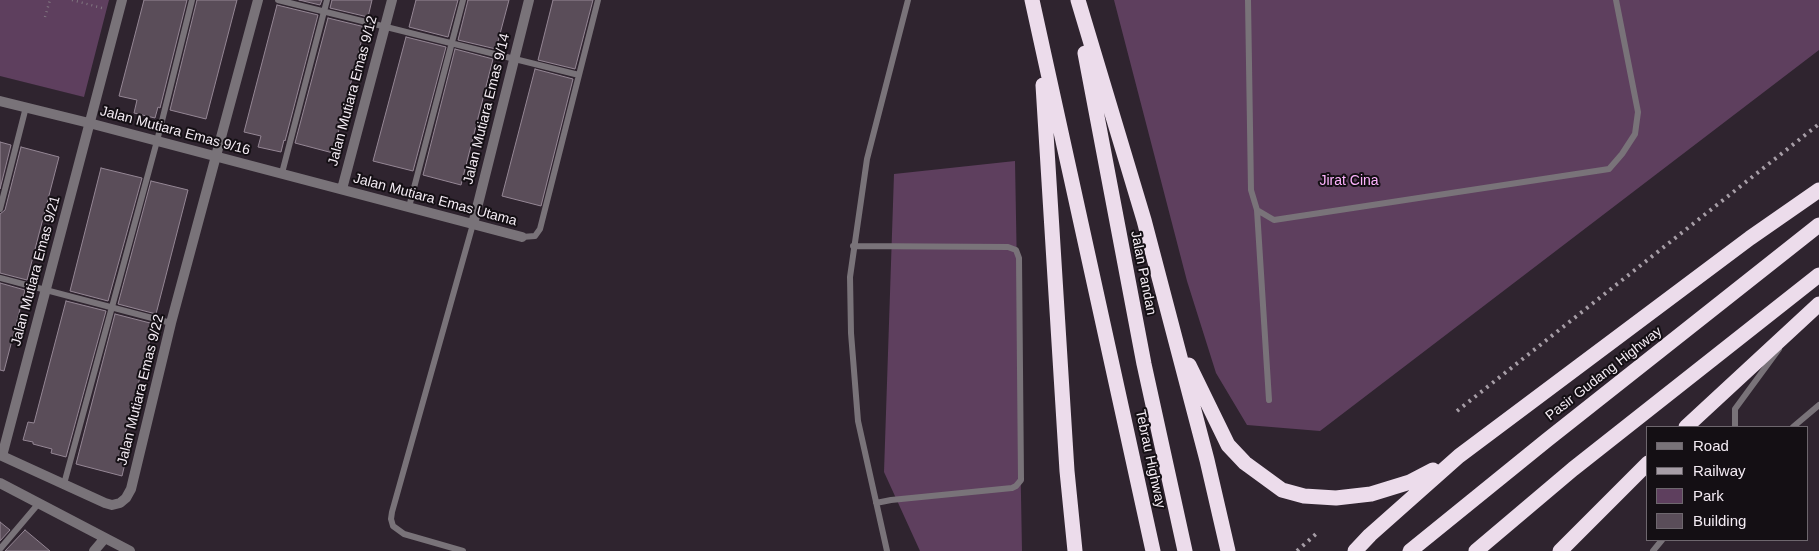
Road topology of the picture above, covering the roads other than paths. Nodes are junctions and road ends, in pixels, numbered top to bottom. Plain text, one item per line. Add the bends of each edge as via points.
1 (122, 0) edge
2 (192, 0) edge
3 (258, 0) edge
4 (278, 0) edge
5 (327, 0) edge
6 (392, 0) edge
7 (463, 0) edge
8 (529, 0) edge
9 (598, 0) edge
10 (908, 0) edge
11 (1032, 0) edge
12 (1073, 0) edge
13 (1078, 0) edge
14 (1248, 0) edge
15 (1616, 0) edge
16 (324, 12) junction
17 (384, 26) junction
18 (1040, 38) junction
19 (452, 44) junction
20 (514, 59) junction
21 (579, 75) junction
22 (0, 101) edge
23 (26, 107) junction
24 (89, 122) junction
25 (157, 141) junction
26 (215, 156) junction
27 (282, 173) junction
28 (342, 189) junction
29 (1819, 190) edge
30 (409, 207) junction
31 (0, 209) edge
32 (1257, 210) junction
33 (473, 224) junction
34 (1819, 225) edge
35 (522, 237) joint
36 (853, 246) junction
37 (1819, 275) edge
38 (0, 278) edge
39 (45, 290) junction
40 (1819, 304) edge
41 (112, 308) junction
42 (171, 324) junction
43 (1797, 324) junction
44 (1174, 334) junction
45 (1269, 400) dead end
46 (1819, 405) edge
47 (1687, 426) edge
48 (1735, 426) edge
49 (1794, 426) edge
50 (1, 456) edge
51 (1458, 456) junction
52 (1646, 465) edge
53 (0, 483) edge
54 (64, 484) junction
55 (39, 503) junction
56 (876, 503) junction
57 (105, 538) junction
58 (1661, 541) edge
59 (0, 549) edge
60 (94, 551) edge
61 (130, 551) edge
62 (463, 551) edge
63 (887, 551) edge
64 (1074, 551) edge
65 (1153, 551) edge
66 (1185, 551) edge
67 (1228, 551) edge
68 (1355, 551) edge
69 (1410, 551) edge
70 (1476, 551) edge
71 (1560, 551) edge
72 (1653, 551) edge

1 - 24 street, Jalan Mutiara Emas 9/21
2 - 25 lane
3 - 26 street, Jalan Mutiara Emas 9/22
4 - 16 lane
5 - 16 lane
6 - 17 street, Jalan Mutiara Emas 9/12
7 - 19 lane
8 - 20 street, Jalan Mutiara Emas 9/14
9 - 21 lane
10 - 36 lane via 867,159
11 - 18 highway
12 - 66 highway, Jalan Pandan via 1144,364
13 - 44 highway via 1144,220
14 - 32 lane via 1251,190
15 - 32 lane via 1638,112 1635,134 1609,169 1274,220
16 - 17 lane
16 - 27 lane
17 - 19 lane
17 - 28 street, Jalan Mutiara Emas 9/12
18 - 64 highway
18 - 65 highway, Tebrau Highway
19 - 20 lane
19 - 30 lane
20 - 21 lane
20 - 33 street, Jalan Mutiara Emas 9/14
21 - 35 lane via 540,229 535,236
22 - 23 street, Jalan Mutiara Emas 9/16
23 - 24 street, Jalan Mutiara Emas 9/16
23 - 31 lane
24 - 25 street, Jalan Mutiara Emas 9/16
24 - 39 street, Jalan Mutiara Emas 9/21
25 - 26 street, Jalan Mutiara Emas 9/16
25 - 41 lane
26 - 27 street, Jalan Mutiara Emas 9/16
26 - 42 street, Jalan Mutiara Emas 9/22
27 - 28 street, Jalan Mutiara Emas 9/16
28 - 30 street, Jalan Mutiara Emas Utama
29 - 51 highway
30 - 33 street, Jalan Mutiara Emas Utama
32 - 45 lane
33 - 35 street, Jalan Mutiara Emas Utama
33 - 62 lane via 391,519 393,526 404,534
34 - 69 highway, Pasir Gudang Highway
36 - 56 lane via 851,333 858,421
36 - 56 lane via 1008,247 1016,250 1019,258 1021,480 1012,488
37 - 70 highway via 1573,469
38 - 39 lane
39 - 41 lane
39 - 50 street, Jalan Mutiara Emas 9/21
40 - 43 highway
41 - 42 lane
41 - 54 lane
42 - 54 street, Jalan Mutiara Emas 9/22 via 131,489 126,498 112,505
43 - 47 highway
43 - 48 lane via 1735,409
44 - 51 highway via 1228,445 1245,463 1282,490 1304,496 1336,498 1371,494 1410,482
44 - 67 highway
46 - 49 lane
50 - 54 street, Jalan Mutiara Emas 9/22
51 - 68 highway
52 - 71 highway
53 - 55 street
55 - 57 street
55 - 59 lane
56 - 63 lane
57 - 60 street
57 - 61 street
58 - 72 lane

